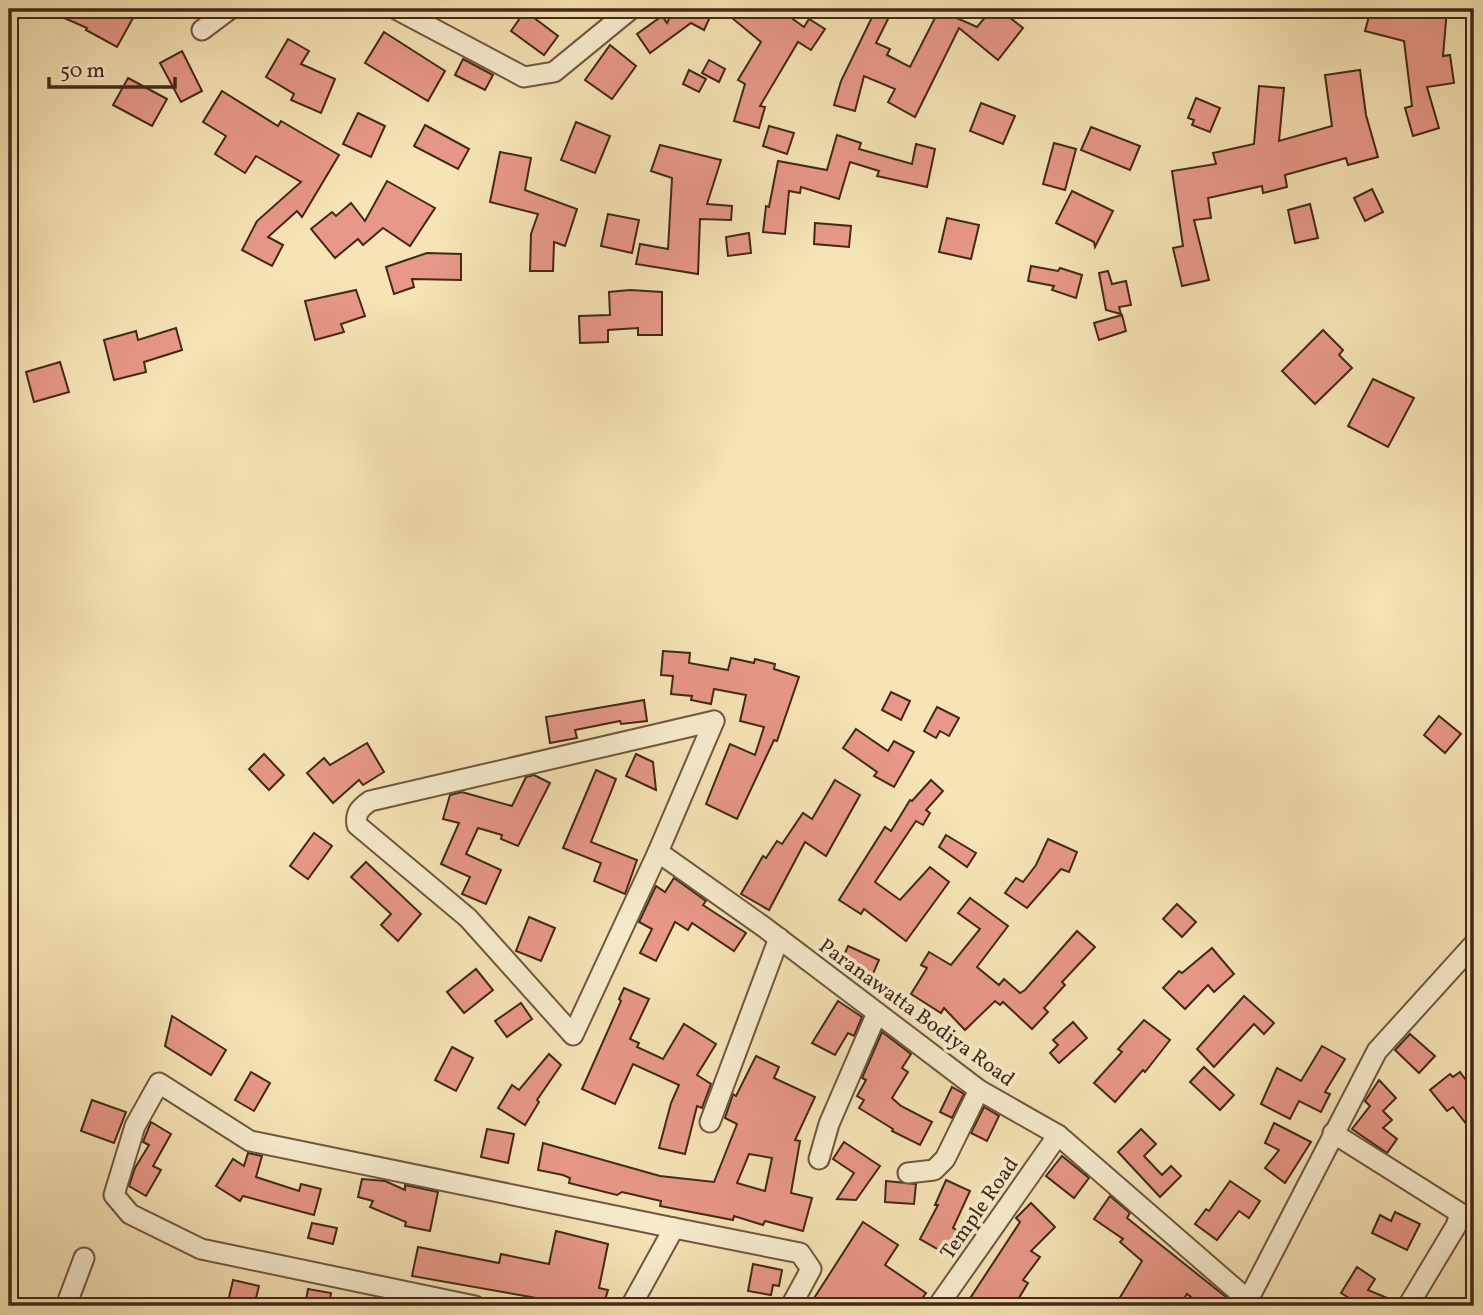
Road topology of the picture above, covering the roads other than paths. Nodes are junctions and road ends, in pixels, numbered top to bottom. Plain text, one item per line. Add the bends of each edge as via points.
1 (230, 9) edge
2 (396, 9) edge
3 (631, 9) edge
4 (202, 30) dead end
5 (658, 852) junction
6 (779, 938) junction
7 (1474, 944) edge
8 (877, 1013) junction
9 (979, 1090) junction
10 (710, 1122) dead end
11 (1333, 1133) junction
12 (1058, 1135) junction
13 (819, 1159) dead end
14 (908, 1173) dead end
15 (674, 1228) junction
16 (84, 1258) dead end
17 (1246, 1303) edge
18 (66, 1306) edge
19 (475, 1306) edge
20 (631, 1306) edge
21 (791, 1306) edge
22 (938, 1306) edge
23 (1408, 1306) edge

1 - 4 street
2 - 3 street via 524,77 554,72
5 - 5 street via 714,721 370,800 355,817 357,825 468,918 573,1035
5 - 6 street, Paranawatta Bodiya Road
6 - 8 street, Paranawatta Bodiya Road
6 - 10 street
7 - 11 street via 1377,1051
8 - 9 street, Paranawatta Bodiya Road
8 - 13 street via 848,1075
9 - 12 street, Paranawatta Bodiya Road
9 - 14 street via 946,1159 934,1170
11 - 17 street
11 - 23 street via 1460,1213
12 - 17 street, Paranawatta Bodiya Road
12 - 22 street, Temple Road
15 - 19 street via 250,1141 159,1083 135,1126 114,1195 130,1214 201,1249
15 - 20 street
15 - 21 street via 800,1253 811,1269
16 - 18 street

